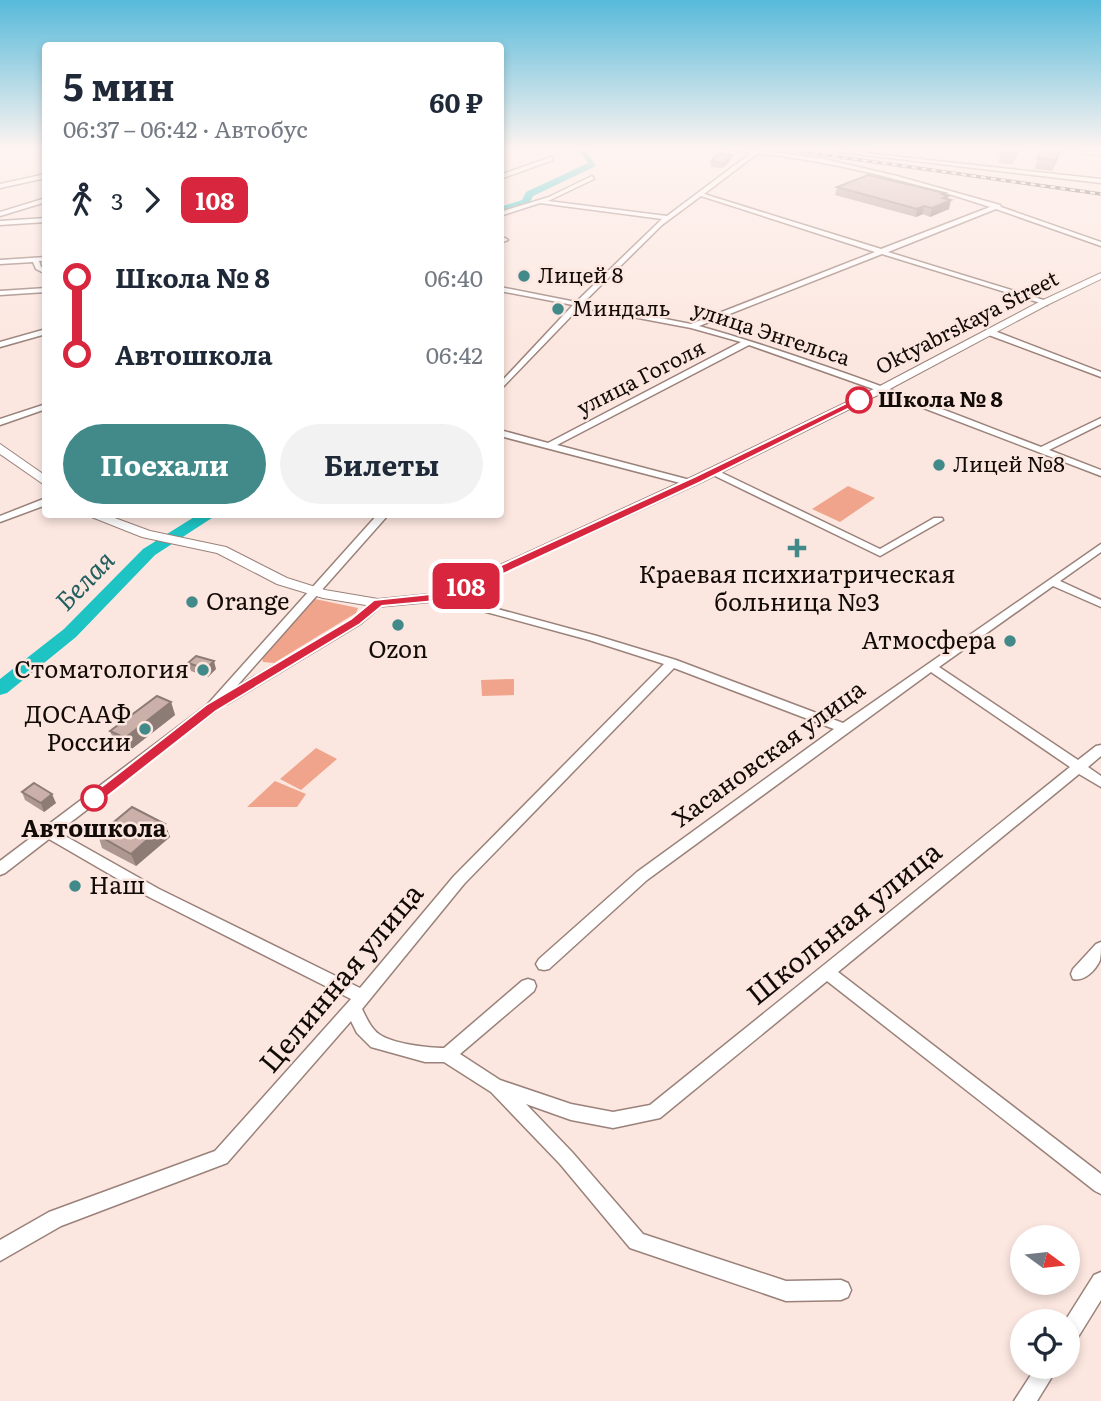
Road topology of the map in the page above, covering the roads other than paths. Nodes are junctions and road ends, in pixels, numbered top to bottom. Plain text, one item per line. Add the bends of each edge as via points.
1 (638, 214) edge
2 (672, 214) edge
3 (763, 214) edge
4 (976, 214) edge
5 (1021, 214) edge
6 (667, 218) junction
7 (42, 220) edge
8 (0, 223) edge
9 (1101, 244) edge
10 (878, 251) junction
11 (35, 259) junction
12 (42, 259) edge
13 (0, 262) edge
14 (42, 270) edge
15 (1101, 276) edge
16 (42, 290) edge
17 (504, 290) edge
18 (0, 293) edge
19 (580, 302) junction
20 (1044, 303) junction
21 (692, 326) junction
22 (42, 332) edge
23 (989, 332) junction
24 (748, 342) junction
25 (0, 345) edge
26 (1101, 375) edge
27 (504, 384) edge
28 (881, 389) junction
29 (42, 407) edge
30 (1101, 421) edge
31 (0, 422) edge
32 (504, 434) edge
33 (550, 445) junction
34 (0, 448) edge
35 (1043, 449) junction
36 (713, 471) junction
37 (1101, 473) edge
38 (42, 478) edge
39 (691, 482) junction
40 (42, 503) edge
41 (101, 518) edge
42 (380, 518) edge
43 (0, 519) edge
44 (938, 520) dead end
45 (1101, 547) edge
46 (1054, 582) junction
47 (313, 591) junction
48 (442, 597) junction
49 (378, 603) junction
50 (1101, 604) edge
51 (672, 663) junction
52 (931, 667) junction
53 (211, 708) junction
54 (845, 728) junction
55 (1101, 749) edge
56 (1078, 767) junction
57 (1101, 782) edge
58 (49, 833) junction
59 (0, 869) edge
60 (1101, 948) edge
61 (544, 964) dead end
62 (826, 971) junction
63 (1079, 974) dead end
64 (528, 986) dead end
65 (357, 1003) junction
66 (447, 1055) junction
67 (495, 1086) junction
68 (1101, 1185) edge
69 (0, 1251) edge
70 (1101, 1282) edge
71 (841, 1290) dead end
72 (1080, 1316) edge
73 (1040, 1379) edge
74 (1024, 1401) edge

1 - 6 street
2 - 6 street
3 - 10 street
4 - 10 street, улица Гоголя
5 - 9 street
6 - 19 street
7 - 8 street
10 - 20 street
10 - 21 street, улица Гоголя
11 - 12 street
11 - 13 street
11 - 14 street
15 - 20 main road, Oktyabrskaya Street
16 - 18 street
17 - 19 street, улица Энгельса
19 - 21 street, улица Энгельса
19 - 27 street
20 - 23 main road, Oktyabrskaya Street
21 - 24 street, улица Энгельса
22 - 25 street
23 - 26 street
23 - 28 main road, Oktyabrskaya Street
24 - 28 street, улица Энгельса
24 - 33 street, улица Гоголя
28 - 35 street, улица Энгельса
28 - 36 main road, Oktyabrskaya Street
29 - 31 street
30 - 35 street
32 - 33 street
33 - 39 street
34 - 38 main road
35 - 37 street, улица Энгельса
36 - 39 main road, Oktyabrskaya Street
36 - 44 street via 880,553
39 - 48 main road, Oktyabrskaya Street
40 - 43 street
41 - 47 main road, Oktyabrskaya Street via 147,534 221,550
42 - 47 street
45 - 46 street, Хасановская улица
46 - 50 street
46 - 52 street, Хасановская улица
47 - 49 main road, Oktyabrskaya Street
47 - 53 street
48 - 49 main road, Oktyabrskaya Street
48 - 51 street
49 - 53 street via 356,622
51 - 54 street
51 - 65 street, Целинная улица via 459,880
52 - 54 street, Хасановская улица
52 - 56 street
53 - 58 street
54 - 61 street, Хасановская улица via 642,876
55 - 56 street, Школьная улица
56 - 57 street
56 - 62 street, Школьная улица
58 - 59 street
58 - 65 street
60 - 63 street
62 - 67 street, Школьная улица via 654,1112 613,1120 571,1112
62 - 68 street
64 - 66 street
65 - 66 street via 363,1028 377,1042 425,1055
65 - 69 street, Целинная улица via 221,1157 56,1219
66 - 67 street
67 - 71 street via 566,1158 637,1241 786,1291
70 - 72 street
73 - 74 street

